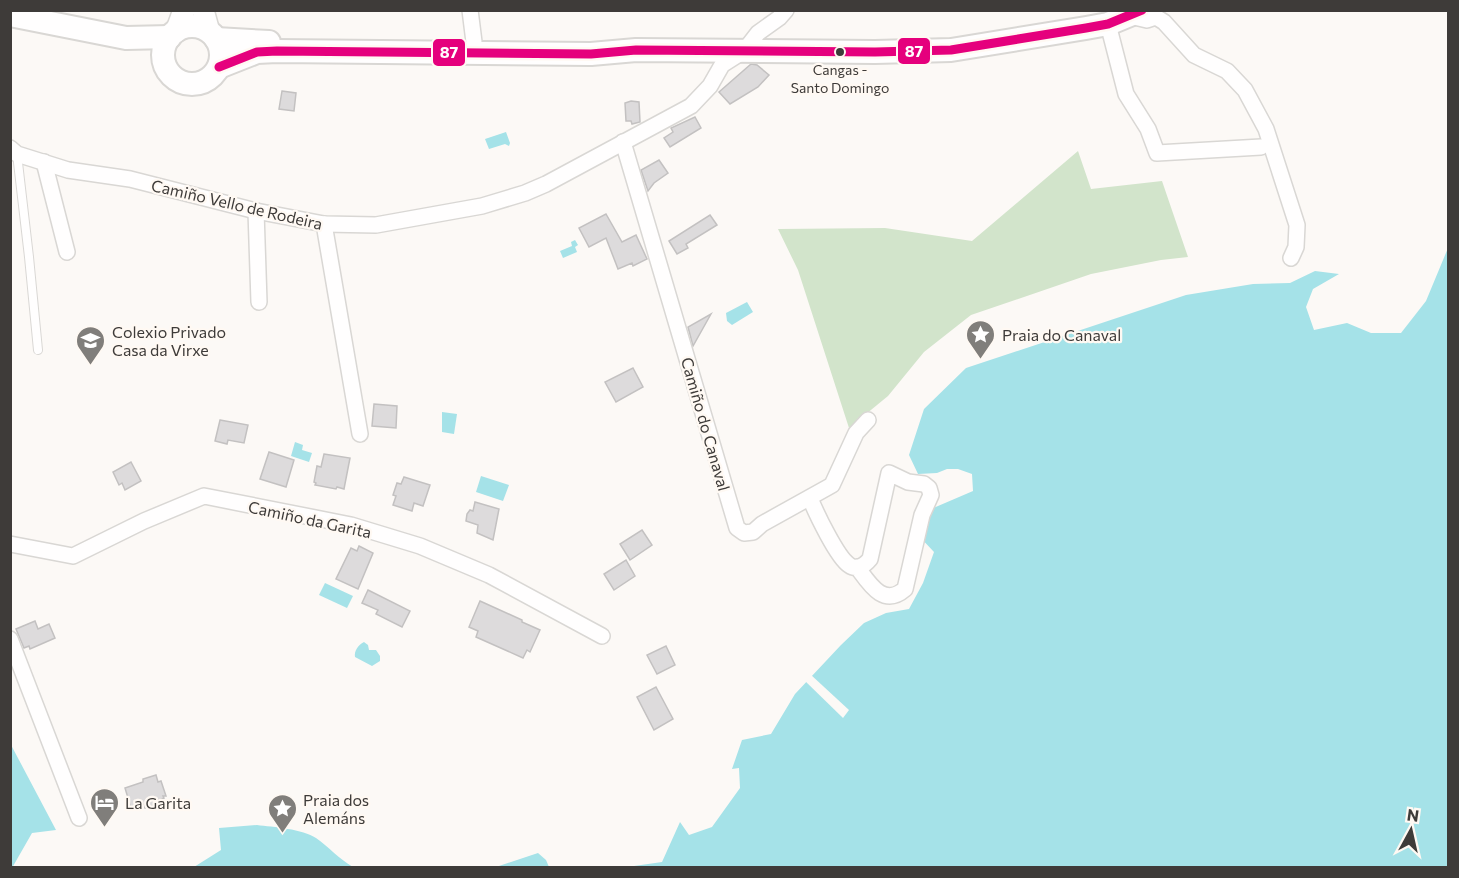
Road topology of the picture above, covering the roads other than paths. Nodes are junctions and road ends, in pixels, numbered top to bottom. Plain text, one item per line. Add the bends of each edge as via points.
1 (184, 10) edge
2 (470, 10) edge
3 (786, 10) edge
4 (1138, 13) edge
5 (10, 15) edge
6 (1108, 24) junction
7 (209, 27) edge
8 (173, 35) junction
9 (126, 38) junction
10 (463, 46) junction
11 (380, 47) junction
12 (636, 50) junction
13 (744, 51) junction
14 (219, 67) junction
15 (168, 69) junction
16 (623, 142) junction
17 (1261, 147) dead end
18 (14, 151) edge
19 (44, 162) junction
20 (256, 211) junction
21 (324, 224) junction
22 (67, 252) dead end
23 (1291, 258) dead end
24 (259, 302) dead end
25 (38, 350) dead end
26 (868, 420) dead end
27 (360, 434) dead end
28 (810, 498) junction
29 (10, 544) edge
30 (857, 567) junction
31 (602, 636) dead end
32 (10, 639) edge
33 (79, 818) dead end

1 - 8 main road
2 - 10 street
3 - 13 street, Camiño Vello de Rodeira
4 - 6 main road
4 - 23 street via 1147,20 1156,17 1164,22 1194,55 1227,71 1245,90 1266,129 1297,225
5 - 9 main road
6 - 13 main road via 951,50
6 - 17 street via 1126,94 1148,129 1157,153
7 - 8 main road via 191,27
7 - 11 main road via 253,42
7 - 14 main road via 220,48
8 - 9 main road
8 - 15 main road via 164,54
9 - 15 main road
10 - 11 main road
10 - 12 main road via 591,54
10 - 12 main road via 587,44
11 - 14 main road via 257,52
12 - 13 main road
13 - 16 street, Camiño Vello de Rodeira via 722,64 710,86 691,105
14 - 15 main road via 206,81 196,84 177,80
16 - 21 street, Camiño Vello de Rodeira via 546,184 507,200 376,225
16 - 28 street, Camiño do Canaval via 737,528 744,533 753,532
18 - 19 street, Camiño Vello de Rodeira
18 - 25 lane
19 - 20 street, Camiño Vello de Rodeira
19 - 22 street
20 - 21 street, Camiño Vello de Rodeira
20 - 24 street
21 - 27 street
26 - 28 street, Camiño do Canaval via 855,432 832,485
28 - 30 street via 841,555 849,566
29 - 31 street, Camiño da Garita via 73,556 204,496 351,525 420,546 489,574
30 - 30 street via 870,559 889,473 929,488 931,495 922,515 905,589 898,595 886,596 870,586
32 - 33 street

